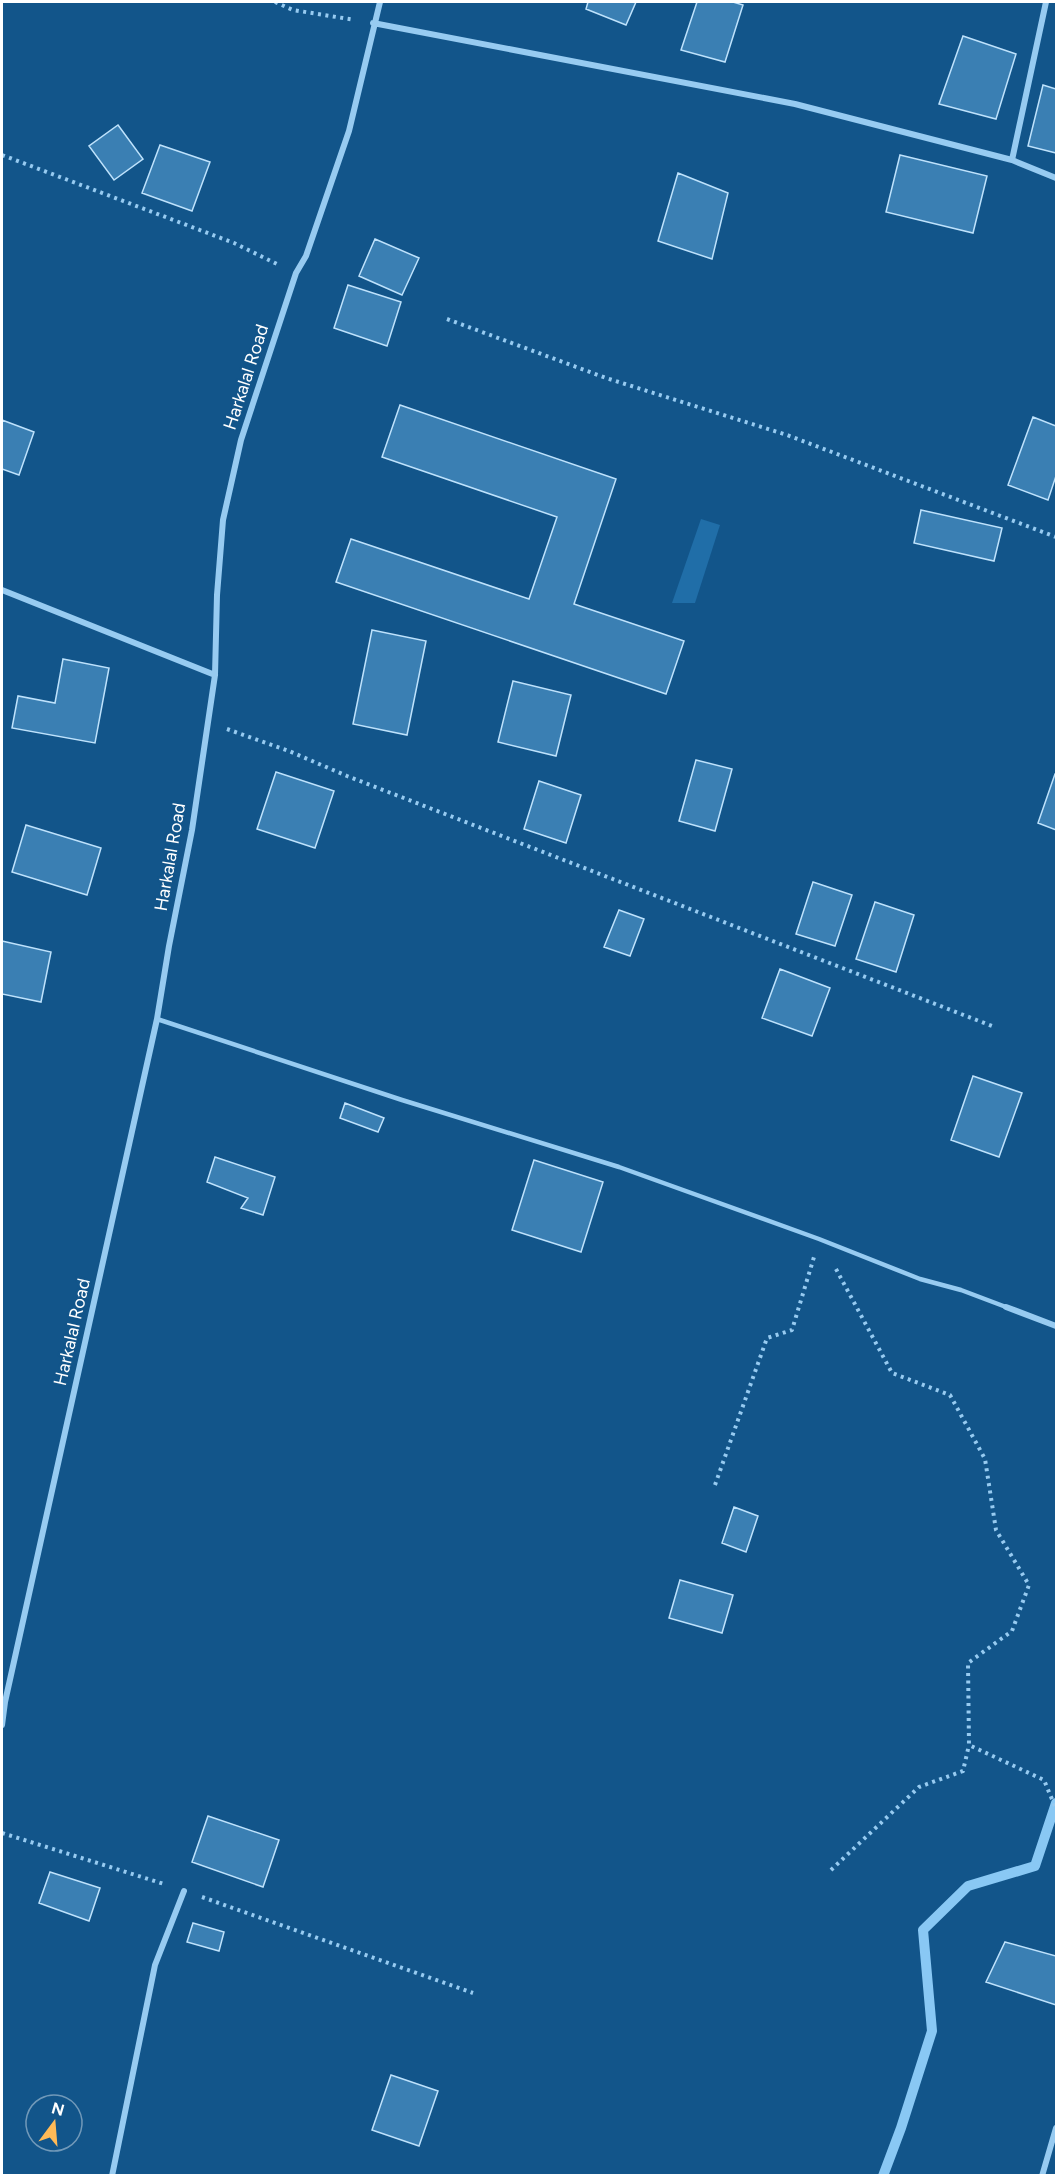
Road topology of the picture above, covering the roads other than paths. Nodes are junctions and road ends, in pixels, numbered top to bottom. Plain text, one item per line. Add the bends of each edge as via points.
1 (380, 2) edge
2 (1046, 2) edge
3 (373, 24) junction
4 (1012, 160) junction
5 (1056, 178) edge
6 (2, 590) edge
7 (215, 675) junction
8 (158, 1019) junction
9 (1006, 1307) joint
10 (1056, 1326) edge
11 (2, 1725) edge
12 (184, 1891) road end
13 (1056, 2128) edge
14 (112, 2175) edge
15 (1042, 2175) edge

1 - 3 street, Harkalal Road
2 - 4 street
3 - 4 street via 795,104
3 - 7 street, Harkalal Road via 349,131 306,256 296,273 242,440 224,520
4 - 5 street
6 - 7 street
7 - 8 street, Harkalal Road
8 - 9 lane via 619,1167
8 - 11 street, Harkalal Road
9 - 10 street
12 - 14 street via 155,1965
13 - 15 street

